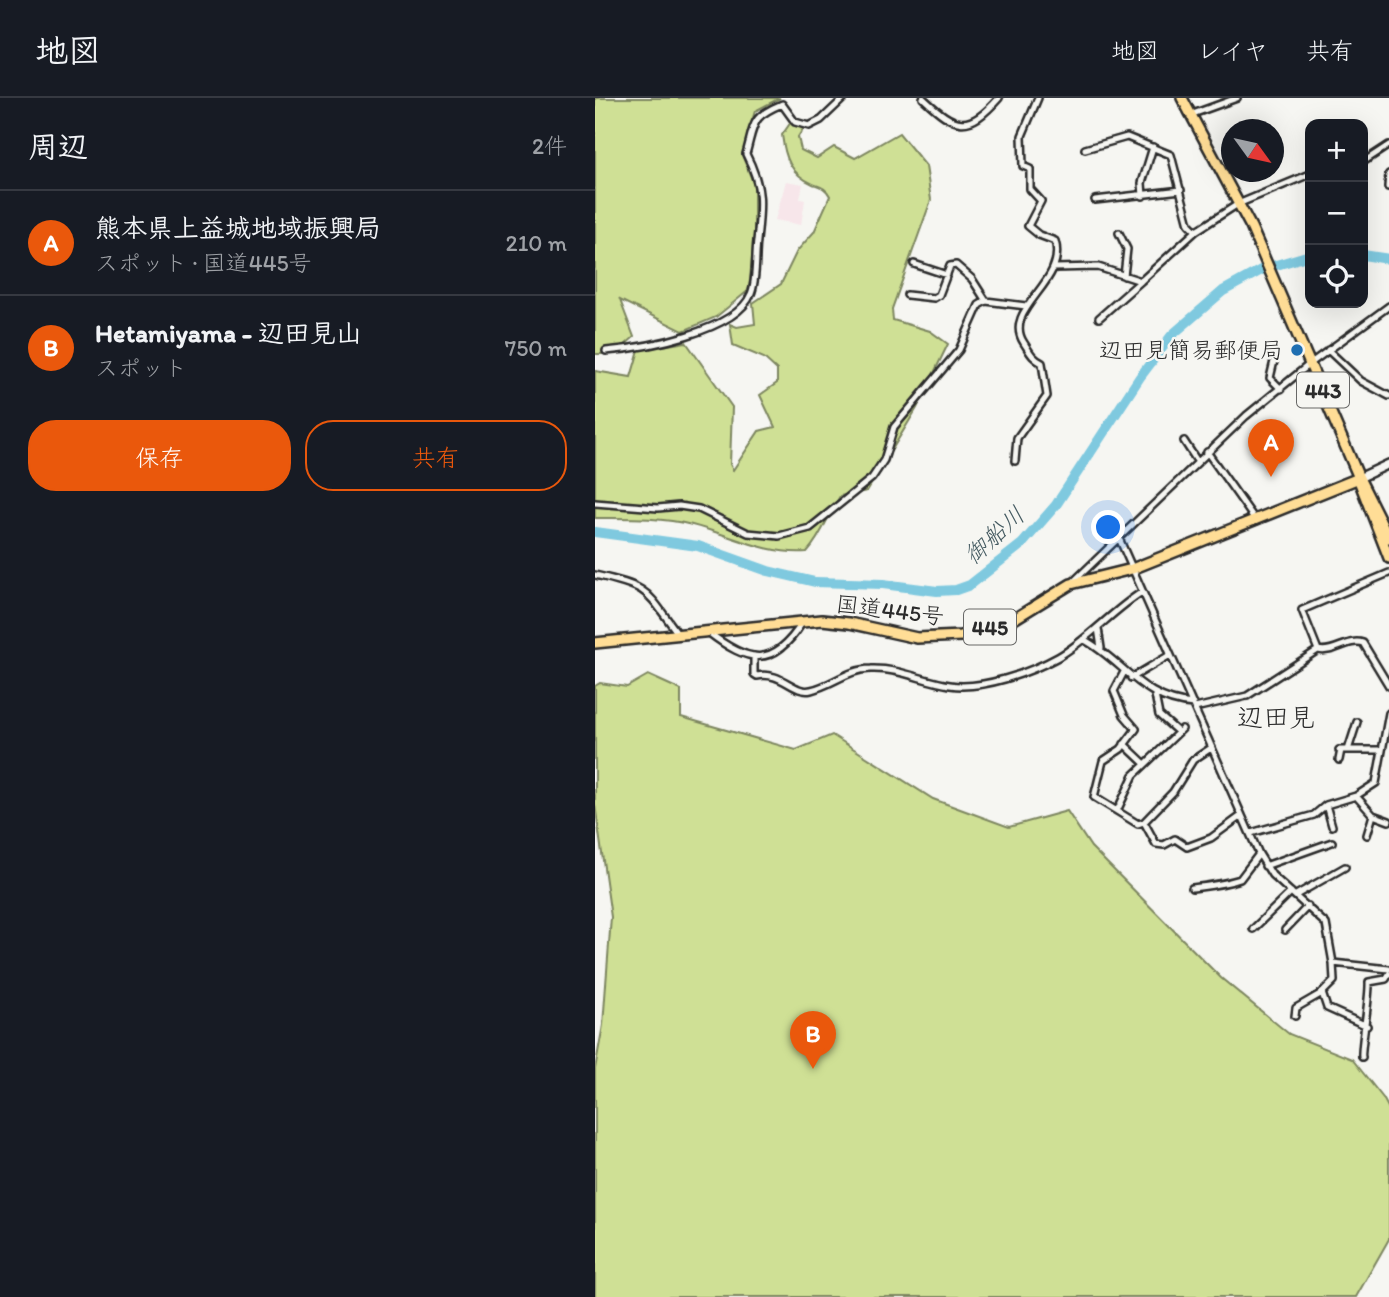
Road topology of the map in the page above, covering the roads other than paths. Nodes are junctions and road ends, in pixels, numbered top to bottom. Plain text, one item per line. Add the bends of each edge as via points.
1 (844, 98) edge
2 (923, 98) edge
3 (999, 98) edge
4 (1038, 98) edge
5 (1182, 98) edge
6 (1237, 98) edge
7 (782, 101) edge
8 (1190, 115) junction
9 (1153, 147) junction
10 (1389, 147) edge
11 (1085, 149) dead end
12 (1368, 159) edge
13 (1389, 174) edge
14 (1305, 176) edge
15 (1388, 187) edge
16 (1181, 190) junction
17 (1143, 196) junction
18 (1095, 200) dead end
19 (1238, 204) junction
20 (1196, 231) junction
21 (1119, 233) dead end
22 (914, 264) dead end
23 (1055, 268) junction
24 (947, 275) junction
25 (1124, 276) junction
26 (1141, 281) junction
27 (907, 295) dead end
28 (986, 301) junction
29 (1025, 306) junction
30 (1387, 309) edge
31 (1099, 318) dead end
32 (1328, 350) junction
33 (606, 351) dead end
34 (1274, 361) dead end
35 (1311, 363) junction
36 (1281, 389) junction
37 (1389, 396) edge
38 (1184, 441) dead end
39 (1207, 452) junction
40 (1015, 461) dead end
41 (1197, 461) junction
42 (1389, 464) edge
43 (1359, 478) junction
44 (595, 503) edge
45 (1256, 521) junction
46 (1118, 536) junction
47 (1389, 538) edge
48 (1389, 558) edge
49 (1132, 569) junction
50 (1389, 573) edge
51 (595, 575) edge
52 (1071, 584) junction
53 (1142, 592) junction
54 (803, 622) junction
55 (1098, 628) junction
56 (708, 632) junction
57 (679, 635) junction
58 (1083, 639) junction
59 (595, 643) edge
60 (1101, 648) junction
61 (1318, 650) junction
62 (1170, 654) junction
63 (754, 656) junction
64 (1124, 672) junction
65 (1131, 678) junction
66 (1389, 686) edge
67 (1155, 695) junction
68 (1194, 706) junction
69 (1389, 713) edge
70 (1357, 722) dead end
71 (1124, 744) junction
72 (1211, 748) junction
73 (1343, 750) junction
74 (1381, 750) junction
75 (1339, 760) dead end
76 (1144, 763) junction
77 (1356, 796) junction
78 (1326, 806) junction
79 (1117, 811) junction
80 (1373, 815) junction
81 (1241, 816) junction
82 (1389, 821) edge
83 (1143, 822) junction
84 (1332, 826) dead end
85 (1251, 833) junction
86 (1367, 835) dead end
87 (1332, 842) dead end
88 (1259, 854) junction
89 (1265, 866) junction
90 (1345, 867) dead end
91 (1192, 888) dead end
92 (1294, 894) junction
93 (1308, 906) junction
94 (1253, 929) dead end
95 (1285, 930) dead end
96 (1333, 963) junction
97 (1389, 972) edge
98 (1322, 993) junction
99 (1295, 1016) dead end
100 (1367, 1026) junction
101 (1362, 1057) dead end

1 - 7 street via 809,126 795,122
2 - 3 street via 951,121 967,124 980,119
4 - 23 street via 1022,136 1023,166 1030,169 1030,189 1041,201 1028,226 1055,241
5 - 8 highway, 443
6 - 8 street
7 - 33 street via 760,113 746,153 762,200 751,295 740,308 687,337
8 - 19 highway, 443
9 - 11 street via 1126,137
9 - 16 street via 1173,157
9 - 17 street via 1142,183
10 - 12 street
13 - 15 street
14 - 19 street
16 - 17 street
16 - 20 street via 1189,224
17 - 18 street
19 - 20 street
19 - 35 highway, 443
20 - 26 street
21 - 25 street via 1127,248
22 - 24 street
23 - 25 street via 1098,267
23 - 29 street
24 - 27 street via 935,298
24 - 28 street via 950,266 956,265 979,286
25 - 26 street
26 - 31 street
28 - 29 street
28 - 44 street via 979,305 946,368 894,427 884,460 872,478 810,528 779,536 748,533 699,509
29 - 40 street via 1019,335 1030,356 1042,363 1047,396 1017,438
30 - 32 street
32 - 35 street
32 - 37 street via 1350,373
34 - 36 street via 1270,378
35 - 36 street
35 - 43 highway, 443
36 - 39 street
38 - 41 street
39 - 41 street
39 - 45 street
41 - 46 street
42 - 43 street
43 - 45 highway, 国道445号 / 445
43 - 47 highway, 443
43 - 48 highway, 443 via 1360,491
45 - 49 highway, 国道445号 / 445
46 - 49 street
46 - 52 street
49 - 52 highway, 国道445号 / 445
49 - 53 street
50 - 61 street via 1301,610
51 - 57 street via 640,586
52 - 54 highway, 国道445号 / 445 via 1014,619 961,636 917,638 849,623
53 - 55 street
53 - 62 street
54 - 56 highway, 国道445号 / 445
54 - 63 street via 788,646
55 - 58 street
55 - 60 street
56 - 57 highway, 国道445号 / 445
56 - 63 street via 734,650
57 - 59 highway, 国道445号 / 445
58 - 60 street
58 - 63 street via 1031,669 965,685 870,668 810,690 800,689 771,673 754,674
60 - 64 street
61 - 66 street via 1361,642
61 - 68 street via 1247,696
62 - 65 street
62 - 68 street
64 - 65 street
64 - 71 street via 1114,691 1136,729
65 - 67 street
67 - 68 street
67 - 76 street via 1159,715 1180,731
68 - 72 street
69 - 74 street
70 - 73 street
71 - 76 street
71 - 79 street via 1103,761 1094,795
72 - 81 street
72 - 83 street via 1193,760 1173,792
73 - 74 street
73 - 75 street
74 - 77 street via 1379,778
76 - 79 street
77 - 78 street
77 - 80 street
78 - 84 street
78 - 85 street via 1314,815
79 - 83 street via 1138,824
80 - 82 street
80 - 86 street
81 - 83 street via 1211,838 1187,847 1175,839 1156,844
81 - 85 street
85 - 88 street
87 - 89 street
88 - 89 street
88 - 91 street via 1240,879 1207,889
89 - 92 street
90 - 92 street
92 - 93 street
92 - 94 street
93 - 95 street
93 - 96 street via 1329,931
96 - 97 street
96 - 98 street via 1334,981
97 - 100 street via 1386,979 1369,982
98 - 99 street via 1296,1008
98 - 100 street via 1327,1008
100 - 101 street

